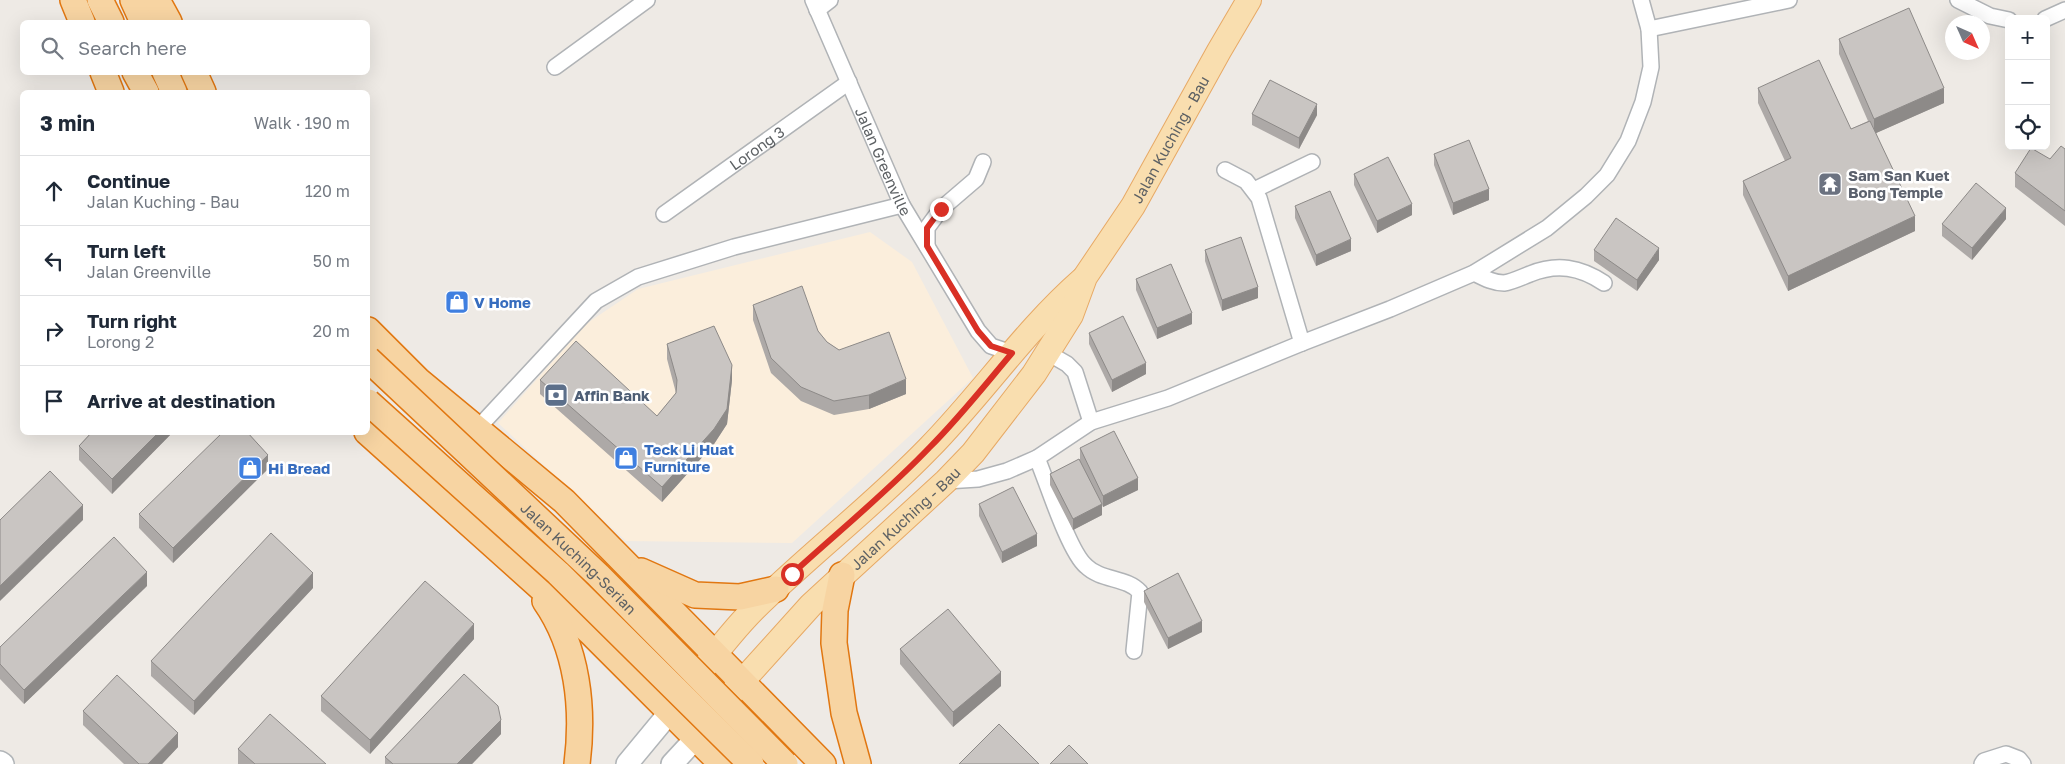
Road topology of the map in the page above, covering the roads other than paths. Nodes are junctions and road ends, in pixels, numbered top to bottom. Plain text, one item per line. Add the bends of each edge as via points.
1 (73, 0) edge
2 (100, 0) edge
3 (133, 0) edge
4 (157, 0) edge
5 (647, 0) edge
6 (830, 0) edge
7 (1249, 0) edge
8 (1642, 0) edge
9 (1789, 0) edge
10 (1958, 0) edge
11 (815, 5) edge
12 (2065, 10) edge
13 (2050, 17) edge
14 (2005, 19) edge
15 (81, 20) edge
16 (110, 20) edge
17 (142, 20) edge
18 (168, 20) edge
19 (1650, 29) junction
20 (555, 66) dead end
21 (104, 75) edge
22 (138, 75) edge
23 (166, 75) edge
24 (195, 75) edge
25 (848, 82) junction
26 (110, 90) edge
27 (145, 90) edge
28 (173, 90) edge
29 (202, 90) edge
30 (982, 162) dead end
31 (1312, 162) dead end
32 (1225, 170) dead end
33 (1254, 190) junction
34 (902, 205) junction
35 (664, 214) dead end
36 (927, 246) junction
37 (1474, 273) junction
38 (1085, 277) junction
39 (1604, 283) dead end
40 (370, 332) edge
41 (1302, 342) junction
42 (1012, 353) junction
43 (1048, 353) junction
44 (370, 361) edge
45 (370, 404) edge
46 (1091, 422) junction
47 (477, 429) junction
48 (370, 435) edge
49 (1037, 458) junction
50 (946, 481) junction
51 (627, 565) junction
52 (526, 574) junction
53 (842, 575) junction
54 (776, 589) junction
55 (1134, 651) dead end
56 (714, 654) junction
57 (741, 681) junction
58 (670, 712) junction
59 (696, 738) junction
60 (577, 764) edge
61 (626, 764) edge
62 (672, 764) edge
63 (722, 764) edge
64 (751, 764) edge
65 (785, 764) edge
66 (823, 764) edge
67 (858, 764) edge
68 (1982, 764) edge
69 (2023, 764) edge

1 - 15 highway
2 - 16 highway
3 - 17 highway
4 - 18 highway
5 - 20 street
6 - 11 street
7 - 38 main road, Jalan Kuching - Bau via 1133,206
8 - 19 street
9 - 19 street
10 - 14 street via 1990,16
11 - 25 street, Jalan Greenville
12 - 13 street
19 - 37 street via 1650,67 1643,102 1628,141 1607,174 1547,228
21 - 26 highway
22 - 27 highway
23 - 28 highway
24 - 29 highway
25 - 34 street, Jalan Greenville
25 - 35 street, Lorong 3
30 - 36 street via 976,179 941,209 927,228
31 - 33 street
32 - 33 street via 1246,181
33 - 41 street via 1264,212
34 - 36 street, Jalan Greenville
34 - 47 street via 734,247 638,277 596,301
36 - 42 street, Jalan Greenville via 978,331 991,346
37 - 39 street via 1492,282 1506,283 1544,268 1564,267 1590,274
37 - 41 street
38 - 42 main road, Jalan Kuching - Bau via 1054,304
38 - 43 main road, Jalan Kuching - Bau via 1071,315
40 - 47 highway via 418,380
41 - 46 street via 1168,398
42 - 54 main road, Jalan Kuching - Bau via 956,420 910,468
43 - 46 street via 1075,372
43 - 50 main road, Jalan Kuching - Bau via 979,446
44 - 65 highway, Jalan Kuching-Serian, bridge via 598,574
45 - 64 highway, Jalan Kuching-Serian, bridge via 558,573
46 - 49 street
47 - 51 highway via 564,501
48 - 52 highway
49 - 50 street via 978,479
49 - 55 street via 1075,552 1085,566 1100,576 1135,586 1140,592
50 - 53 main road, Jalan Kuching - Bau
51 - 54 highway via 695,595 740,597
51 - 56 highway
52 - 58 highway
52 - 60 highway via 566,636 580,707
53 - 57 main road, Jalan Kuching - Bau
53 - 67 highway via 834,643 844,713
54 - 56 main road, Jalan Kuching - Bau
56 - 57 highway
56 - 58 main road, Jalan Kuching - Bau
57 - 59 main road, Jalan Kuching - Bau
57 - 66 highway
58 - 59 highway
58 - 61 main road
59 - 62 main road
59 - 63 highway
68 - 69 street via 2006,754

